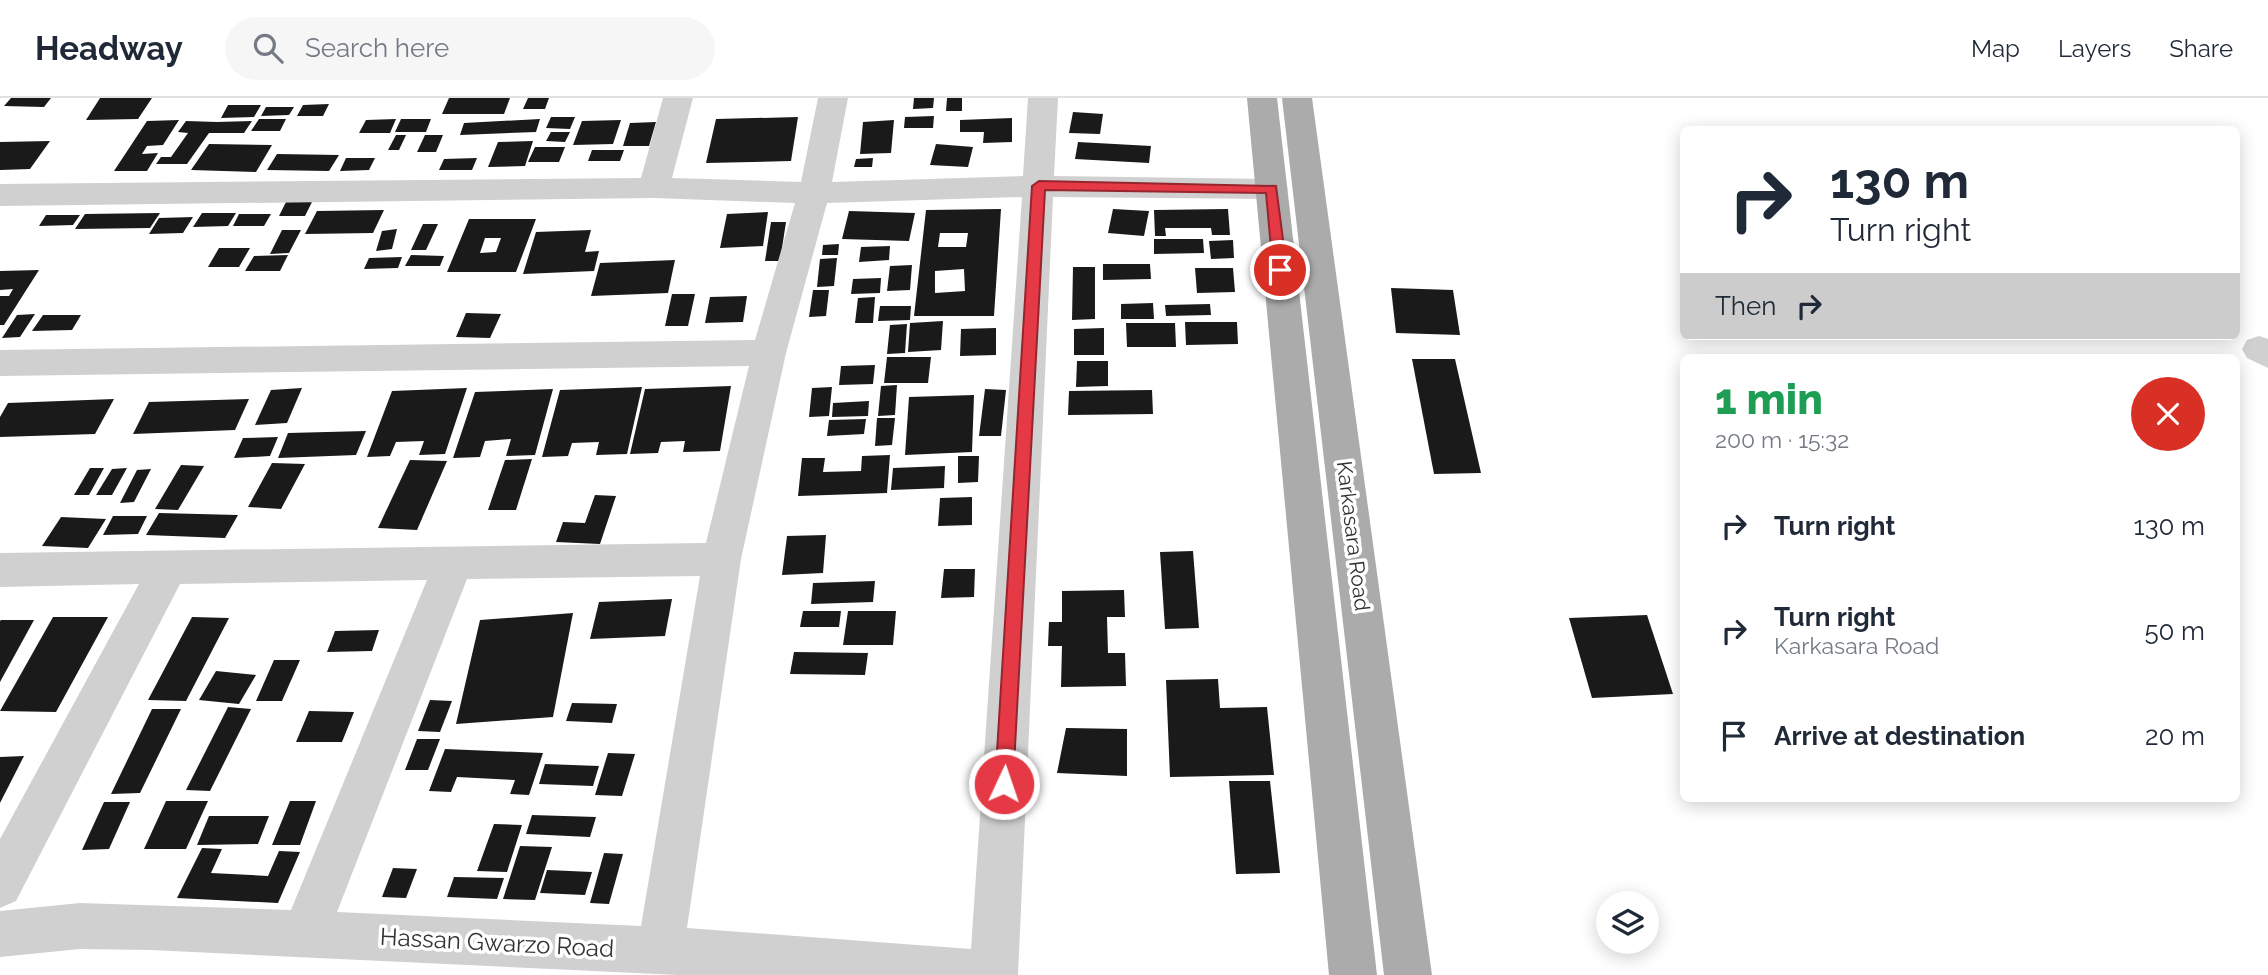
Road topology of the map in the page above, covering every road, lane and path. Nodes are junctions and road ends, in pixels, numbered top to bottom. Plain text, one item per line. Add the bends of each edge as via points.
1 (678, 98) edge
2 (833, 98) edge
3 (1043, 98) edge
4 (1262, 98) edge
5 (1297, 98) edge
6 (1039, 186) junction
7 (654, 188) junction
8 (1272, 189) junction
9 (814, 193) junction
10 (0, 195) edge
11 (769, 353) junction
12 (0, 363) edge
13 (722, 559) junction
14 (454, 563) junction
15 (169, 568) junction
16 (0, 570) edge
17 (0, 884) edge
18 (0, 934) edge
19 (305, 934) junction
20 (660, 950) junction
21 (994, 975) edge
22 (1353, 975) edge
23 (1408, 975) edge

1 - 7 street
2 - 9 street
3 - 6 street
4 - 8 main road, Karkasara Road
5 - 23 main road, Karkasara Road
6 - 8 street
6 - 9 street
6 - 21 street
7 - 9 street
7 - 10 street
8 - 22 main road, Karkasara Road
9 - 11 street
11 - 12 street
11 - 13 street
13 - 14 street
13 - 20 street
14 - 15 street
14 - 19 street
15 - 16 street
15 - 17 street
18 - 19 street, Hassan Gwarzo Road via 80,926
19 - 20 street, Hassan Gwarzo Road
20 - 21 street, Hassan Gwarzo Road

